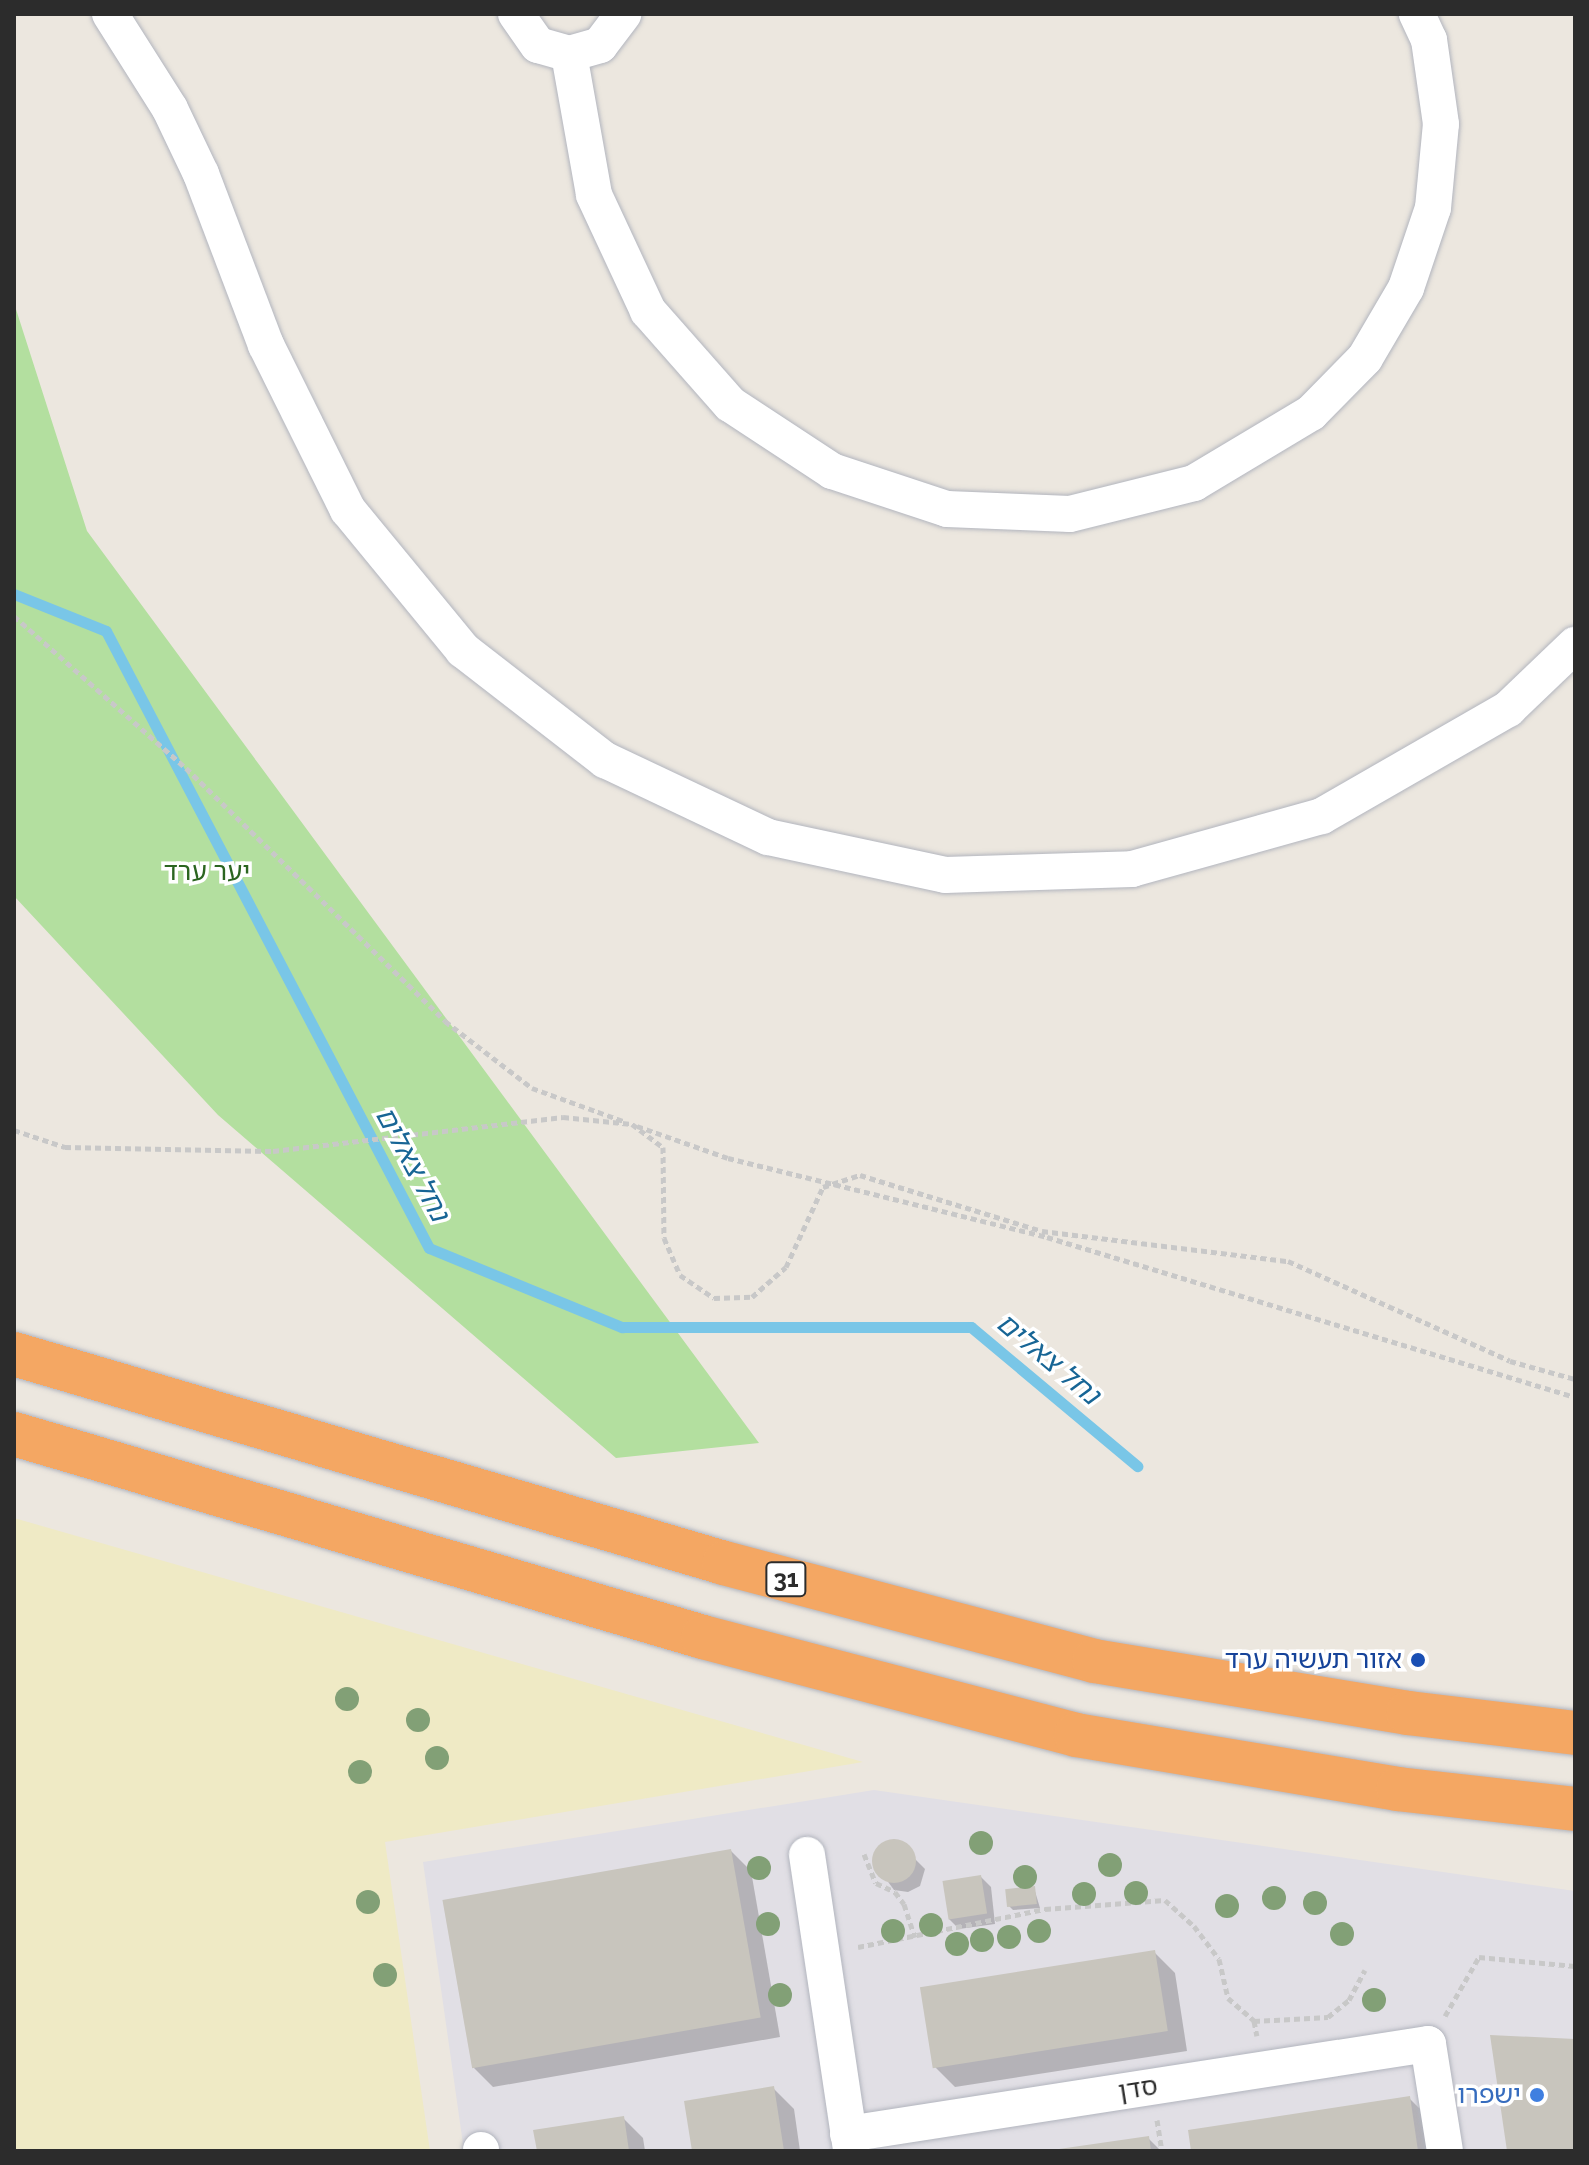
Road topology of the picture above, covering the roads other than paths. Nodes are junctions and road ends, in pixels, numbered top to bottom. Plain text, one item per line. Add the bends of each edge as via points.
1 (110, 14) edge
2 (516, 14) edge
3 (623, 14) edge
4 (1417, 14) edge
5 (569, 54) junction
6 (1575, 645) edge
7 (14, 1354) edge
8 (14, 1434) edge
9 (1575, 1733) edge
10 (1575, 1809) edge
11 (807, 1855) dead end
12 (850, 2142) edge
13 (1445, 2151) edge

1 - 6 street via 170,109 201,174 266,345 348,510 463,650 522,696 605,760 768,837 945,875 1132,869 1322,816 1508,709
2 - 5 street via 538,45
3 - 5 street via 600,45
4 - 5 street via 1429,40 1441,124 1433,208 1406,288 1365,358 1311,413 1194,483 1070,514 933,504 832,471 730,404 648,311 594,195
7 - 9 highway, 31 via 724,1563 1094,1661 1393,1711
8 - 10 highway via 703,1637 1076,1735 1383,1786
11 - 12 street, סדן
12 - 13 street, סדן via 1428,2044

